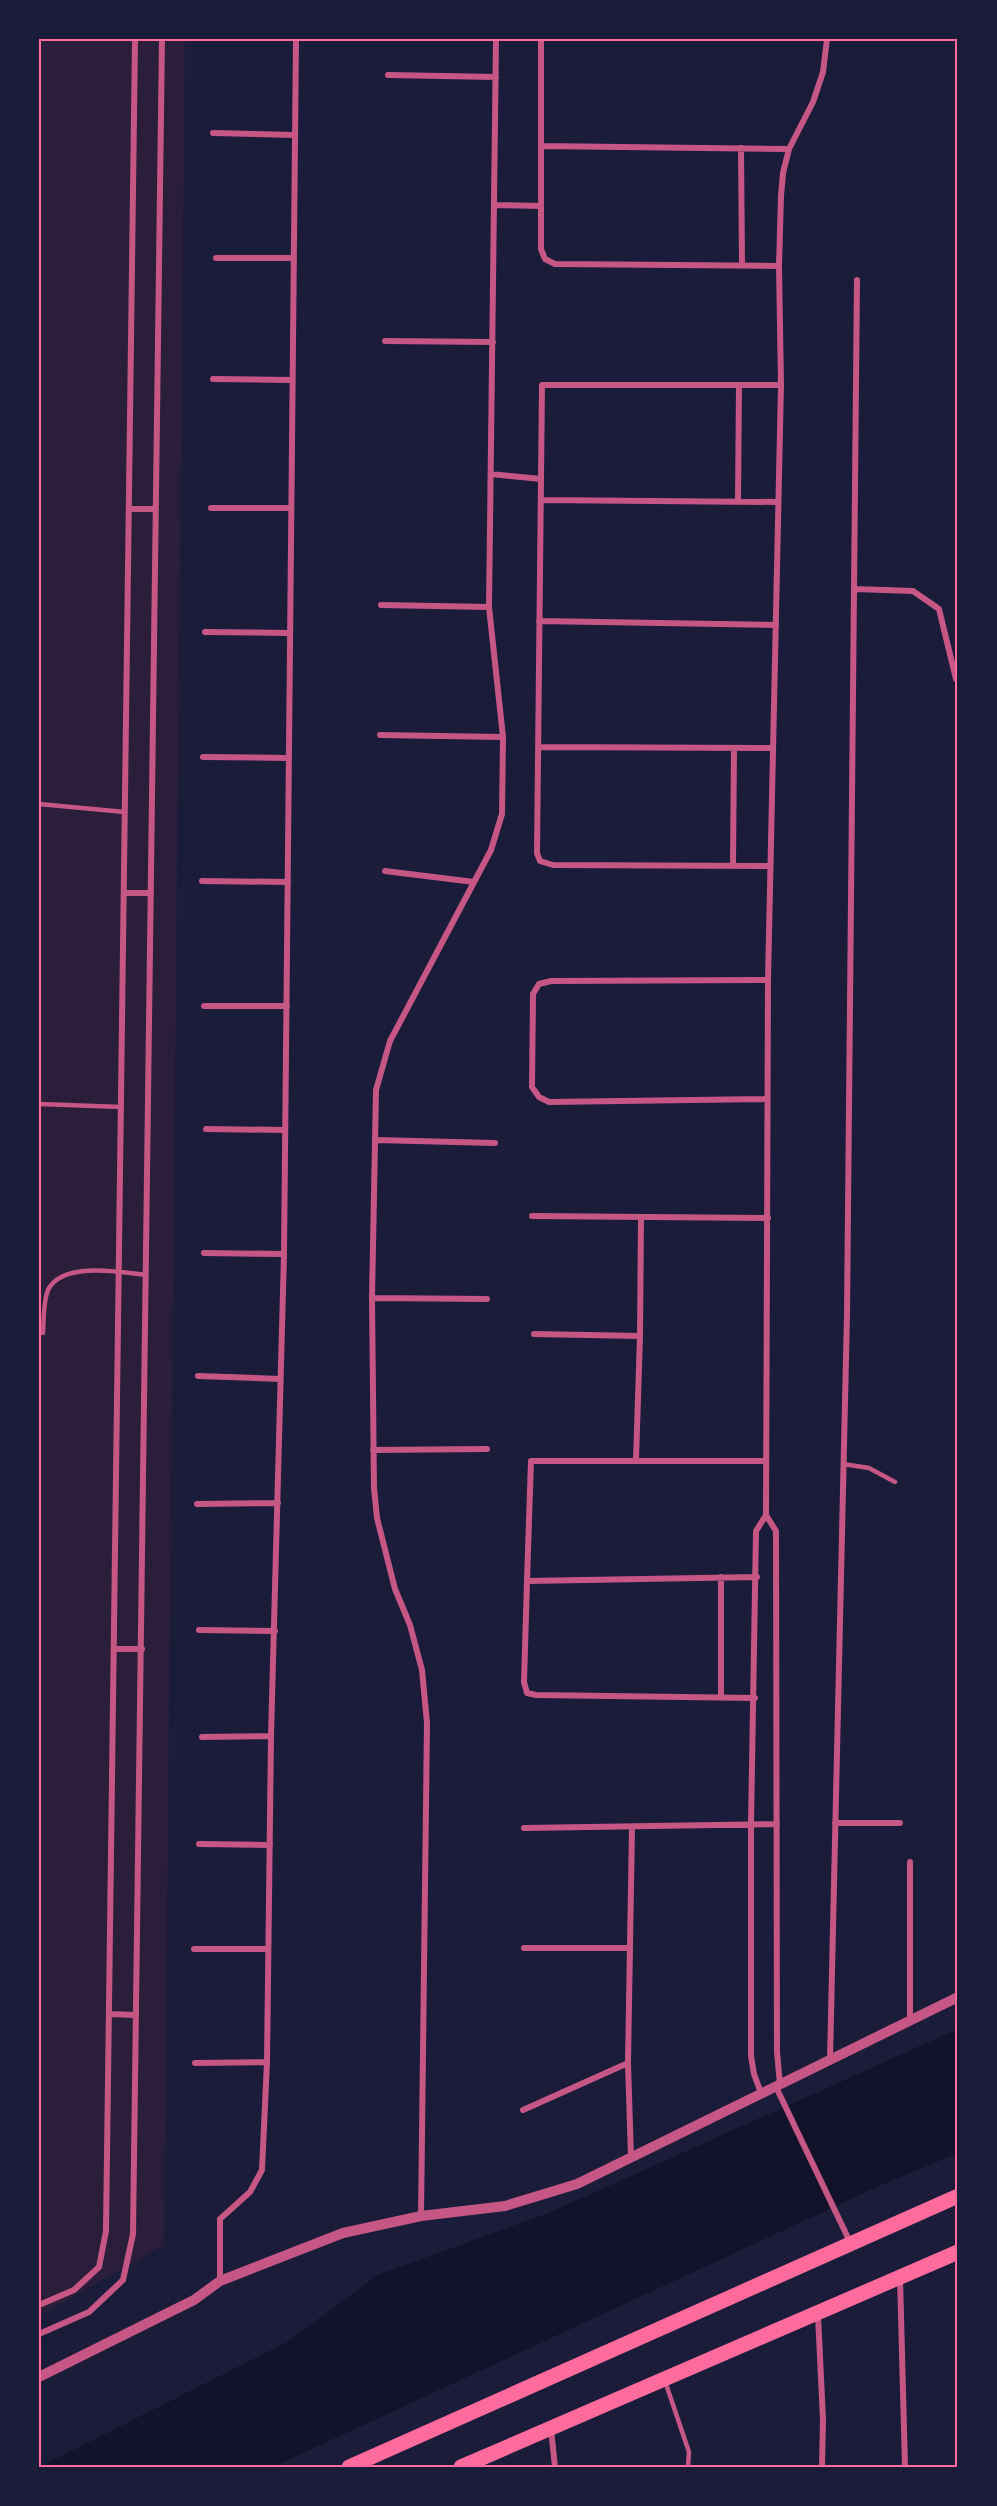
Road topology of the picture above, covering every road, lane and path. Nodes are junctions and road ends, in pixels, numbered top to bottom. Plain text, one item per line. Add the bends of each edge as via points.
1 (135, 39) edge
2 (162, 39) edge
3 (296, 39) edge
4 (496, 39) edge
5 (541, 39) edge
6 (827, 39) edge
7 (388, 75) dead end
8 (496, 77) junction
9 (213, 133) dead end
10 (295, 135) junction
11 (541, 146) junction
12 (741, 148) junction
13 (789, 149) junction
14 (494, 205) junction
15 (541, 206) junction
16 (216, 258) dead end
17 (293, 258) junction
18 (742, 265) junction
19 (779, 266) junction
20 (857, 280) dead end
21 (385, 341) dead end
22 (493, 342) junction
23 (213, 379) dead end
24 (292, 380) junction
25 (739, 385) junction
26 (781, 385) junction
27 (491, 474) junction
28 (541, 478) junction
29 (541, 500) junction
30 (738, 502) junction
31 (778, 502) junction
32 (211, 508) dead end
33 (291, 508) junction
34 (129, 509) junction
35 (155, 509) junction
36 (855, 589) junction
37 (381, 605) dead end
38 (489, 607) junction
39 (539, 621) junction
40 (776, 625) junction
41 (205, 632) dead end
42 (290, 633) junction
43 (956, 679) dead end
44 (380, 735) dead end
45 (503, 736) junction
46 (538, 747) junction
47 (734, 748) junction
48 (773, 748) junction
49 (203, 757) dead end
50 (288, 758) junction
51 (39, 804) edge
52 (125, 812) junction
53 (733, 865) junction
54 (770, 866) junction
55 (385, 871) dead end
56 (202, 881) dead end
57 (288, 882) junction
58 (474, 882) junction
59 (124, 892) junction
60 (151, 893) junction
61 (768, 980) junction
62 (204, 1006) dead end
63 (287, 1006) junction
64 (767, 1100) junction
65 (39, 1104) edge
66 (122, 1107) junction
67 (206, 1129) dead end
68 (285, 1130) junction
69 (375, 1140) junction
70 (495, 1143) dead end
71 (532, 1216) dead end
72 (641, 1218) junction
73 (768, 1218) junction
74 (204, 1253) dead end
75 (284, 1254) junction
76 (119, 1272) junction
77 (146, 1275) junction
78 (372, 1298) junction
79 (488, 1299) dead end
80 (43, 1333) dead end
81 (534, 1334) dead end
82 (640, 1336) junction
83 (198, 1376) dead end
84 (280, 1379) junction
85 (488, 1449) dead end
86 (373, 1450) junction
87 (636, 1460) junction
88 (766, 1461) junction
89 (843, 1464) junction
90 (895, 1482) dead end
91 (278, 1503) junction
92 (197, 1504) dead end
93 (766, 1515) junction
94 (721, 1577) junction
95 (757, 1577) junction
96 (527, 1581) junction
97 (199, 1630) dead end
98 (275, 1631) junction
99 (116, 1649) junction
100 (142, 1649) junction
101 (721, 1698) junction
102 (755, 1698) junction
103 (271, 1736) junction
104 (202, 1737) dead end
105 (835, 1823) junction
106 (900, 1823) dead end
107 (751, 1824) junction
108 (777, 1824) junction
109 (524, 1828) dead end
110 (632, 1828) junction
111 (199, 1844) dead end
112 (270, 1845) junction
113 (910, 1862) dead end
114 (524, 1948) dead end
115 (629, 1948) junction
116 (194, 1949) dead end
117 (268, 1950) junction
118 (958, 1996) edge
119 (109, 2014) junction
120 (135, 2015) junction
121 (910, 2021) junction
122 (830, 2060) junction
123 (267, 2062) junction
124 (195, 2063) dead end
125 (628, 2063) junction
126 (778, 2086) junction
127 (761, 2093) junction
128 (523, 2110) dead end
129 (631, 2158) junction
130 (958, 2196) edge
131 (421, 2216) junction
132 (848, 2237) junction
133 (958, 2252) edge
134 (900, 2276) junction
135 (220, 2281) junction
136 (39, 2305) edge
137 (818, 2312) junction
138 (39, 2334) edge
139 (39, 2377) edge
140 (664, 2380) junction
141 (551, 2428) junction
142 (349, 2467) edge
143 (461, 2467) edge
144 (555, 2467) edge
145 (688, 2467) edge
146 (822, 2467) edge
147 (905, 2467) edge

1 - 34 street
2 - 35 street
3 - 10 street
4 - 8 street
5 - 11 street
6 - 13 street via 823,72 813,102
7 - 8 street
8 - 14 street
9 - 10 street
10 - 17 street
11 - 12 street
11 - 15 street
12 - 13 street
12 - 18 street
13 - 19 street via 783,173
14 - 15 street
14 - 22 street
15 - 18 street via 541,249 545,259 555,264
16 - 17 street
17 - 24 street
18 - 19 street
19 - 26 street
20 - 36 street
21 - 22 street
22 - 27 street
23 - 24 street
24 - 33 street
25 - 26 street
25 - 28 street via 542,385
25 - 30 street
26 - 31 street
27 - 28 street
27 - 38 street
28 - 29 street
29 - 30 street
29 - 39 street
30 - 31 street
31 - 40 street
32 - 33 street
33 - 42 street
34 - 35 street
34 - 52 street
35 - 60 street
36 - 43 street via 913,591 939,609
36 - 89 street
37 - 38 street
38 - 45 street
39 - 40 street
39 - 46 street
40 - 48 street
41 - 42 street
42 - 50 street
44 - 45 street
45 - 58 street via 502,814 491,850
46 - 47 street
46 - 53 street via 540,861 552,865
47 - 48 street
47 - 53 street
48 - 54 street
49 - 50 street
50 - 57 street
51 - 52 lane
52 - 59 street
53 - 54 street
54 - 61 street
55 - 58 street
56 - 57 street
57 - 63 street
58 - 69 street via 390,1041 376,1090
59 - 60 street
59 - 66 street
60 - 77 street
61 - 64 street
61 - 64 street via 539,984 533,994 532,1088 549,1102
62 - 63 street
63 - 68 street
64 - 73 street
65 - 66 lane
66 - 76 street
67 - 68 street
68 - 75 street
69 - 70 street
69 - 78 street
71 - 72 street
72 - 73 street
72 - 82 street
73 - 88 street
74 - 75 street
75 - 84 street
76 - 77 lane
76 - 80 lane via 74,1271 58,1279 48,1290
76 - 99 street
77 - 100 street
78 - 79 street
78 - 86 street
81 - 82 street
82 - 87 street
83 - 84 street
84 - 91 street
85 - 86 street
86 - 131 street via 377,1518 422,1670 427,1723
87 - 88 street
87 - 96 street via 531,1461
88 - 93 street
89 - 90 lane via 869,1468
89 - 105 street
91 - 92 street
91 - 98 street
93 - 95 street via 756,1531
93 - 108 street via 777,1531
94 - 95 street
94 - 96 street
94 - 101 street
95 - 102 street
96 - 101 street via 527,1693
97 - 98 street
98 - 103 street
99 - 100 street
99 - 119 street
100 - 120 street
101 - 102 street
102 - 107 street
103 - 104 street
103 - 112 street
105 - 106 street
105 - 122 street
107 - 108 street
107 - 110 street
107 - 127 street via 752,2056
108 - 126 street
109 - 110 street
110 - 115 street
111 - 112 street
112 - 117 street
113 - 121 street
114 - 115 street
115 - 125 street
116 - 117 street
117 - 123 street
118 - 121 street
119 - 120 street
119 - 136 street via 106,2231 99,2267 74,2290
120 - 138 street via 133,2234 123,2280 89,2312
121 - 122 street
122 - 126 street
123 - 124 street
123 - 135 street via 262,2170 250,2192 220,2218
125 - 128 street
125 - 129 street
126 - 127 street
126 - 132 street
127 - 129 street
129 - 131 street via 577,2184 505,2206
130 - 132 main road
131 - 135 street via 343,2233
132 - 142 main road
133 - 134 main road
134 - 137 main road
134 - 147 street
135 - 139 street via 194,2300
137 - 140 main road
137 - 146 street
140 - 141 main road
140 - 145 lane via 689,2452
141 - 143 main road
141 - 144 street

